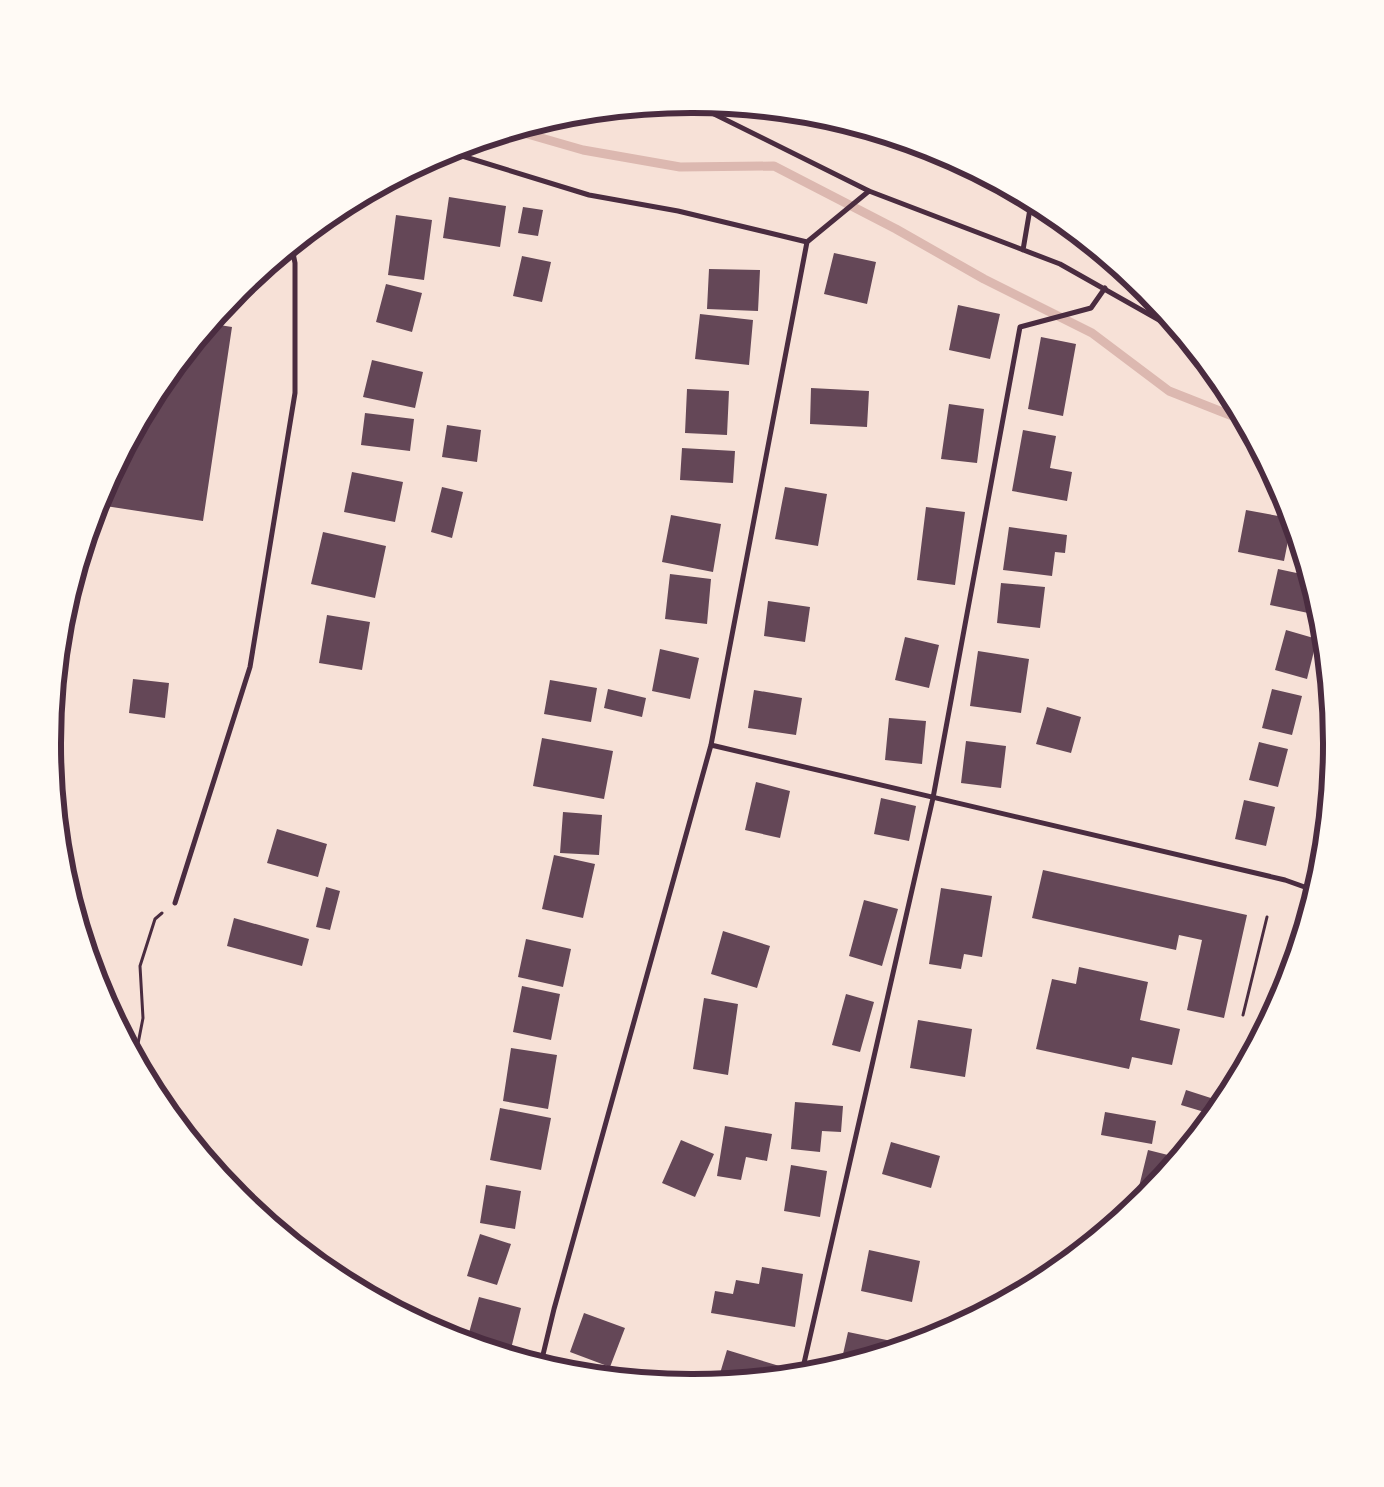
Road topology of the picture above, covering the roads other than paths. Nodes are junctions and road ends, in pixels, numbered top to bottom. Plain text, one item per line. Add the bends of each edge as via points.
1 (716, 114) edge
2 (463, 156) edge
3 (869, 191) junction
4 (1030, 211) edge
5 (807, 242) junction
6 (1023, 250) junction
7 (293, 255) edge
8 (1105, 288) junction
9 (1158, 319) edge
10 (711, 745) junction
11 (933, 798) junction
12 (1306, 887) edge
13 (175, 904) road end
14 (543, 1356) edge
15 (804, 1364) edge

1 - 3 street
2 - 5 street via 588,196 678,211
3 - 5 street
3 - 6 street
4 - 6 street
5 - 10 street
6 - 8 street via 1060,264
7 - 13 street via 295,393 250,667
8 - 9 street
8 - 11 street via 1091,308 1020,327
10 - 11 street
10 - 14 street
11 - 12 street
11 - 15 street

